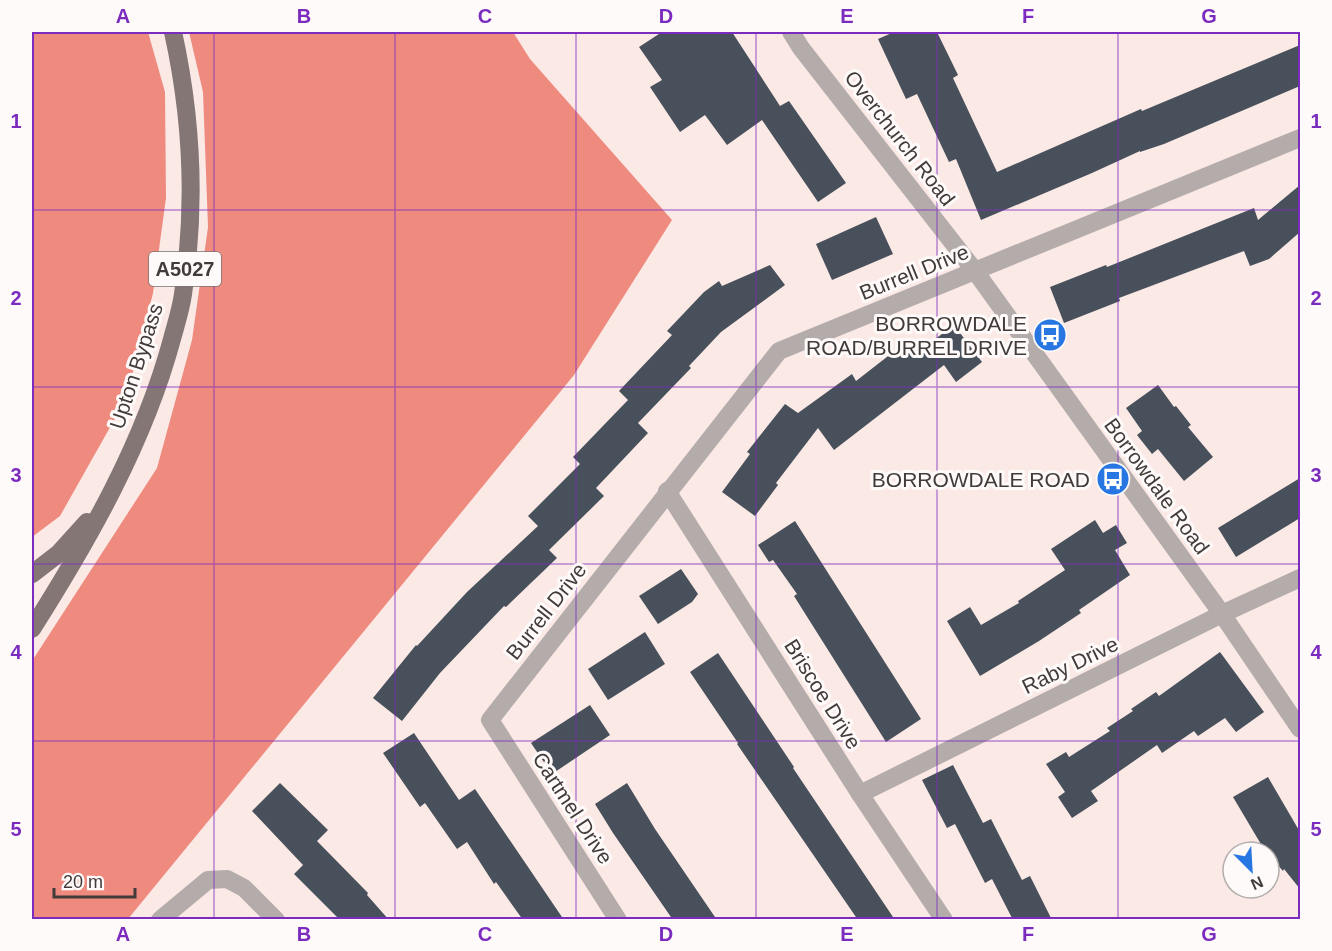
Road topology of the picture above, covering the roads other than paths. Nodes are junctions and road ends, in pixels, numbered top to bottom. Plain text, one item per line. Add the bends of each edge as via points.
1 (173, 32) edge
2 (791, 32) edge
3 (1300, 138) edge
4 (975, 271) junction
5 (668, 491) junction
6 (110, 495) junction
7 (32, 574) edge
8 (1300, 578) edge
9 (1222, 614) junction
10 (32, 629) edge
11 (490, 720) joint
12 (1300, 729) edge
13 (860, 794) junction
14 (160, 920) edge
15 (276, 920) edge
16 (618, 920) edge
17 (944, 920) edge

1 - 6 main road, Upton Bypass / A5027 via 183,73 190,137 190,218 183,296 164,369
2 - 4 street, Overchurch Road
3 - 4 street, Burrell Drive
4 - 5 street, Burrell Drive via 778,351
4 - 9 street, Borrowdale Road
5 - 11 street, Burrell Drive
5 - 13 street, Briscoe Drive
6 - 7 main road, Upton Bypass / A5027 via 58,554
6 - 10 main road, Upton Bypass / A5027
8 - 9 street, Raby Drive
9 - 12 street, Borrowdale Road
9 - 13 street, Raby Drive
11 - 16 street, Cartmel Drive
13 - 17 street, Briscoe Drive
14 - 15 street via 208,880 227,879 244,888

